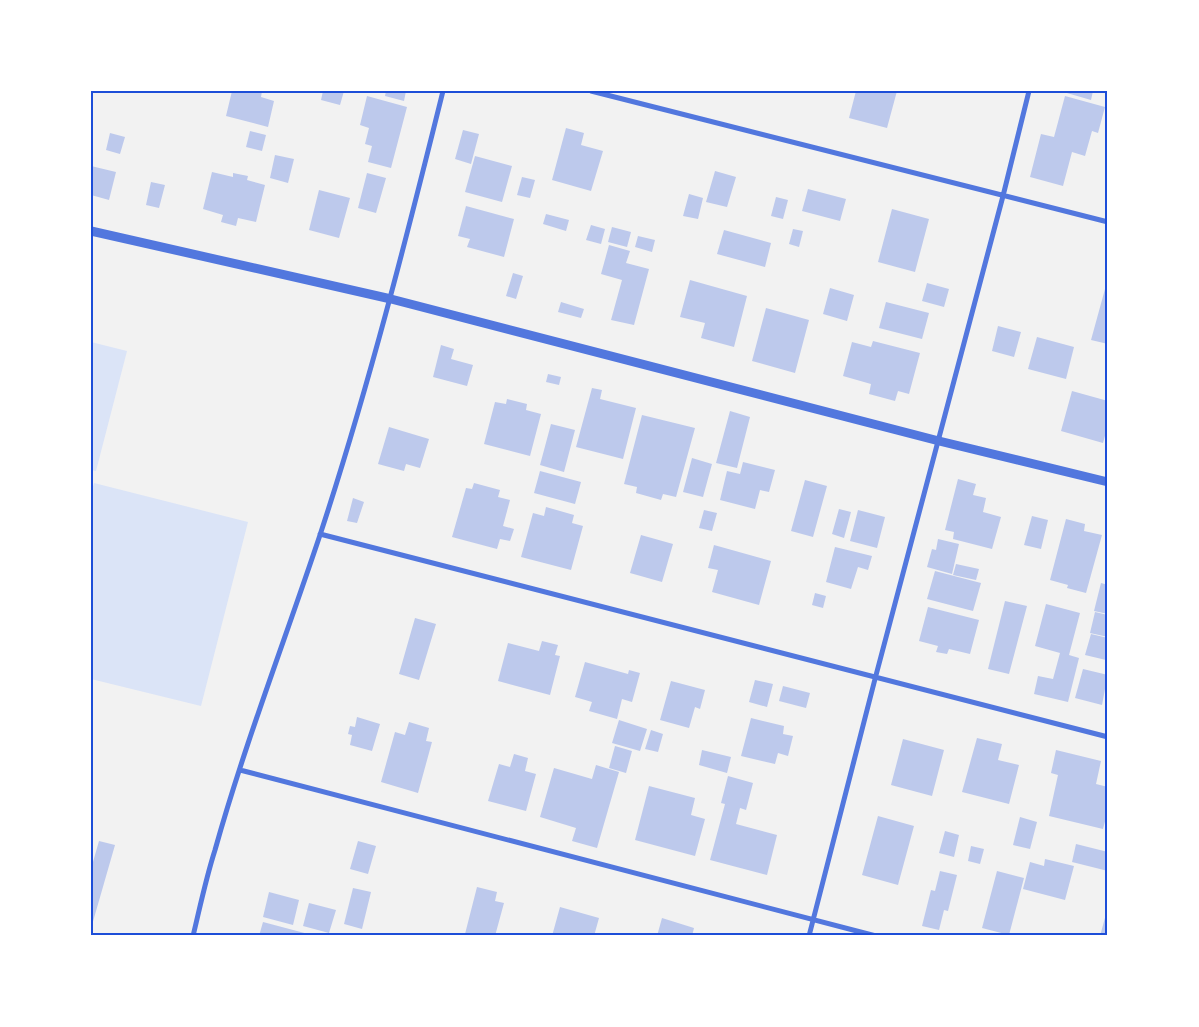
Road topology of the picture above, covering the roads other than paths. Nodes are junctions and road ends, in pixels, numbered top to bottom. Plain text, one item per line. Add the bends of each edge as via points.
1 (443, 91) edge
2 (591, 91) edge
3 (1029, 91) edge
4 (1003, 196) junction
5 (1108, 222) edge
6 (91, 231) edge
7 (391, 299) junction
8 (939, 441) junction
9 (1108, 482) edge
10 (320, 534) junction
11 (875, 678) junction
12 (1108, 737) edge
13 (240, 770) junction
14 (814, 919) junction
15 (193, 936) edge
16 (809, 936) edge
17 (876, 936) edge

1 - 7 street
2 - 4 street
3 - 4 street
4 - 5 street
4 - 8 street
6 - 7 street
7 - 8 street
7 - 10 street
8 - 9 street
8 - 11 street
10 - 11 street
10 - 13 street
11 - 12 street
11 - 14 street
13 - 14 street
13 - 15 street via 214,850
14 - 16 street
14 - 17 street

